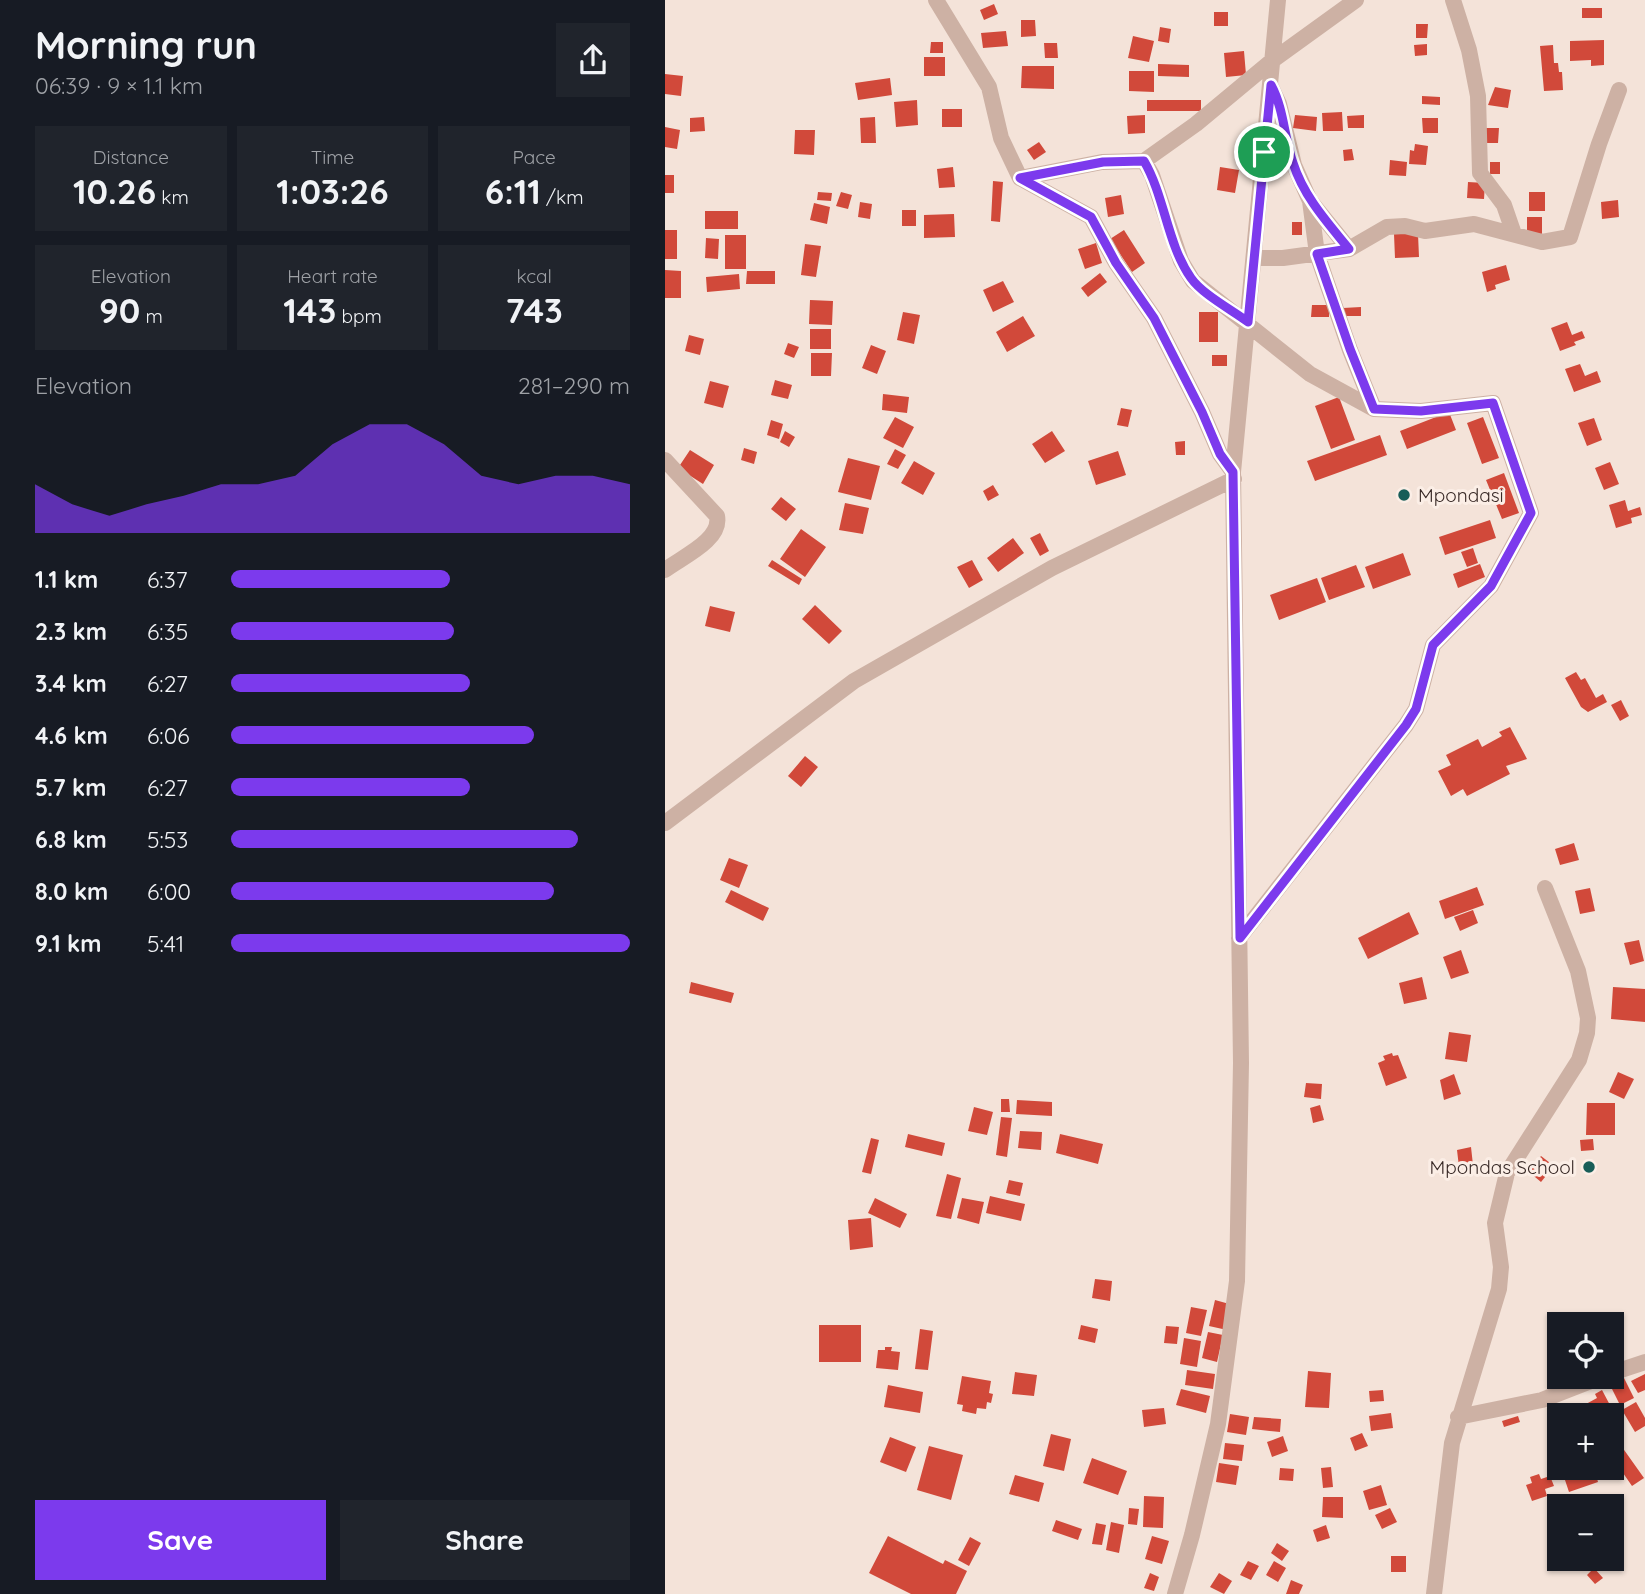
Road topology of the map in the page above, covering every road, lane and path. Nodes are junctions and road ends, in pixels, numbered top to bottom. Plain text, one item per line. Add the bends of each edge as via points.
1 (936, 0) edge
2 (1279, 0) edge
3 (1356, 0) edge
4 (1453, 0) edge
5 (1273, 60) junction
6 (1271, 85) junction
7 (1619, 90) dead end
8 (1144, 161) junction
9 (1020, 178) junction
10 (1310, 201) junction
11 (1514, 234) junction
12 (1349, 249) junction
13 (1317, 254) junction
14 (1254, 258) junction
15 (1248, 322) junction
16 (1374, 409) junction
17 (665, 460) edge
18 (1233, 476) junction
19 (665, 570) edge
20 (665, 823) edge
21 (1545, 888) dead end
22 (1240, 938) junction
23 (1645, 1362) edge
24 (1624, 1369) edge
25 (1570, 1389) edge
26 (1458, 1416) junction
27 (1175, 1594) edge
28 (1434, 1594) edge

1 - 9 street via 989,87 1001,138
2 - 5 street
3 - 5 street
4 - 11 street via 1478,96 1480,173 1504,205
5 - 6 street
5 - 8 street
6 - 10 street via 1293,165
6 - 14 street
7 - 11 street via 1570,237 1542,242
8 - 9 street via 1103,162
8 - 15 street via 1153,175 1181,261 1193,281
9 - 18 street via 1091,217 1154,318
10 - 12 street
10 - 13 street
11 - 12 street via 1474,225 1425,231 1387,227
12 - 13 street
13 - 14 street
13 - 16 street
14 - 15 street
15 - 16 street via 1289,360
15 - 18 street
16 - 22 street via 1421,411 1493,403 1531,513 1491,586 1433,645 1416,709 1406,725
17 - 19 street via 717,516 719,525 714,535
18 - 20 street via 1052,568 854,681
18 - 22 street
21 - 26 street via 1579,971 1587,1032 1579,1060 1507,1173 1495,1223 1499,1289
22 - 27 street via 1237,1281 1218,1424
23 - 24 street
25 - 26 street via 1542,1400
26 - 28 street

